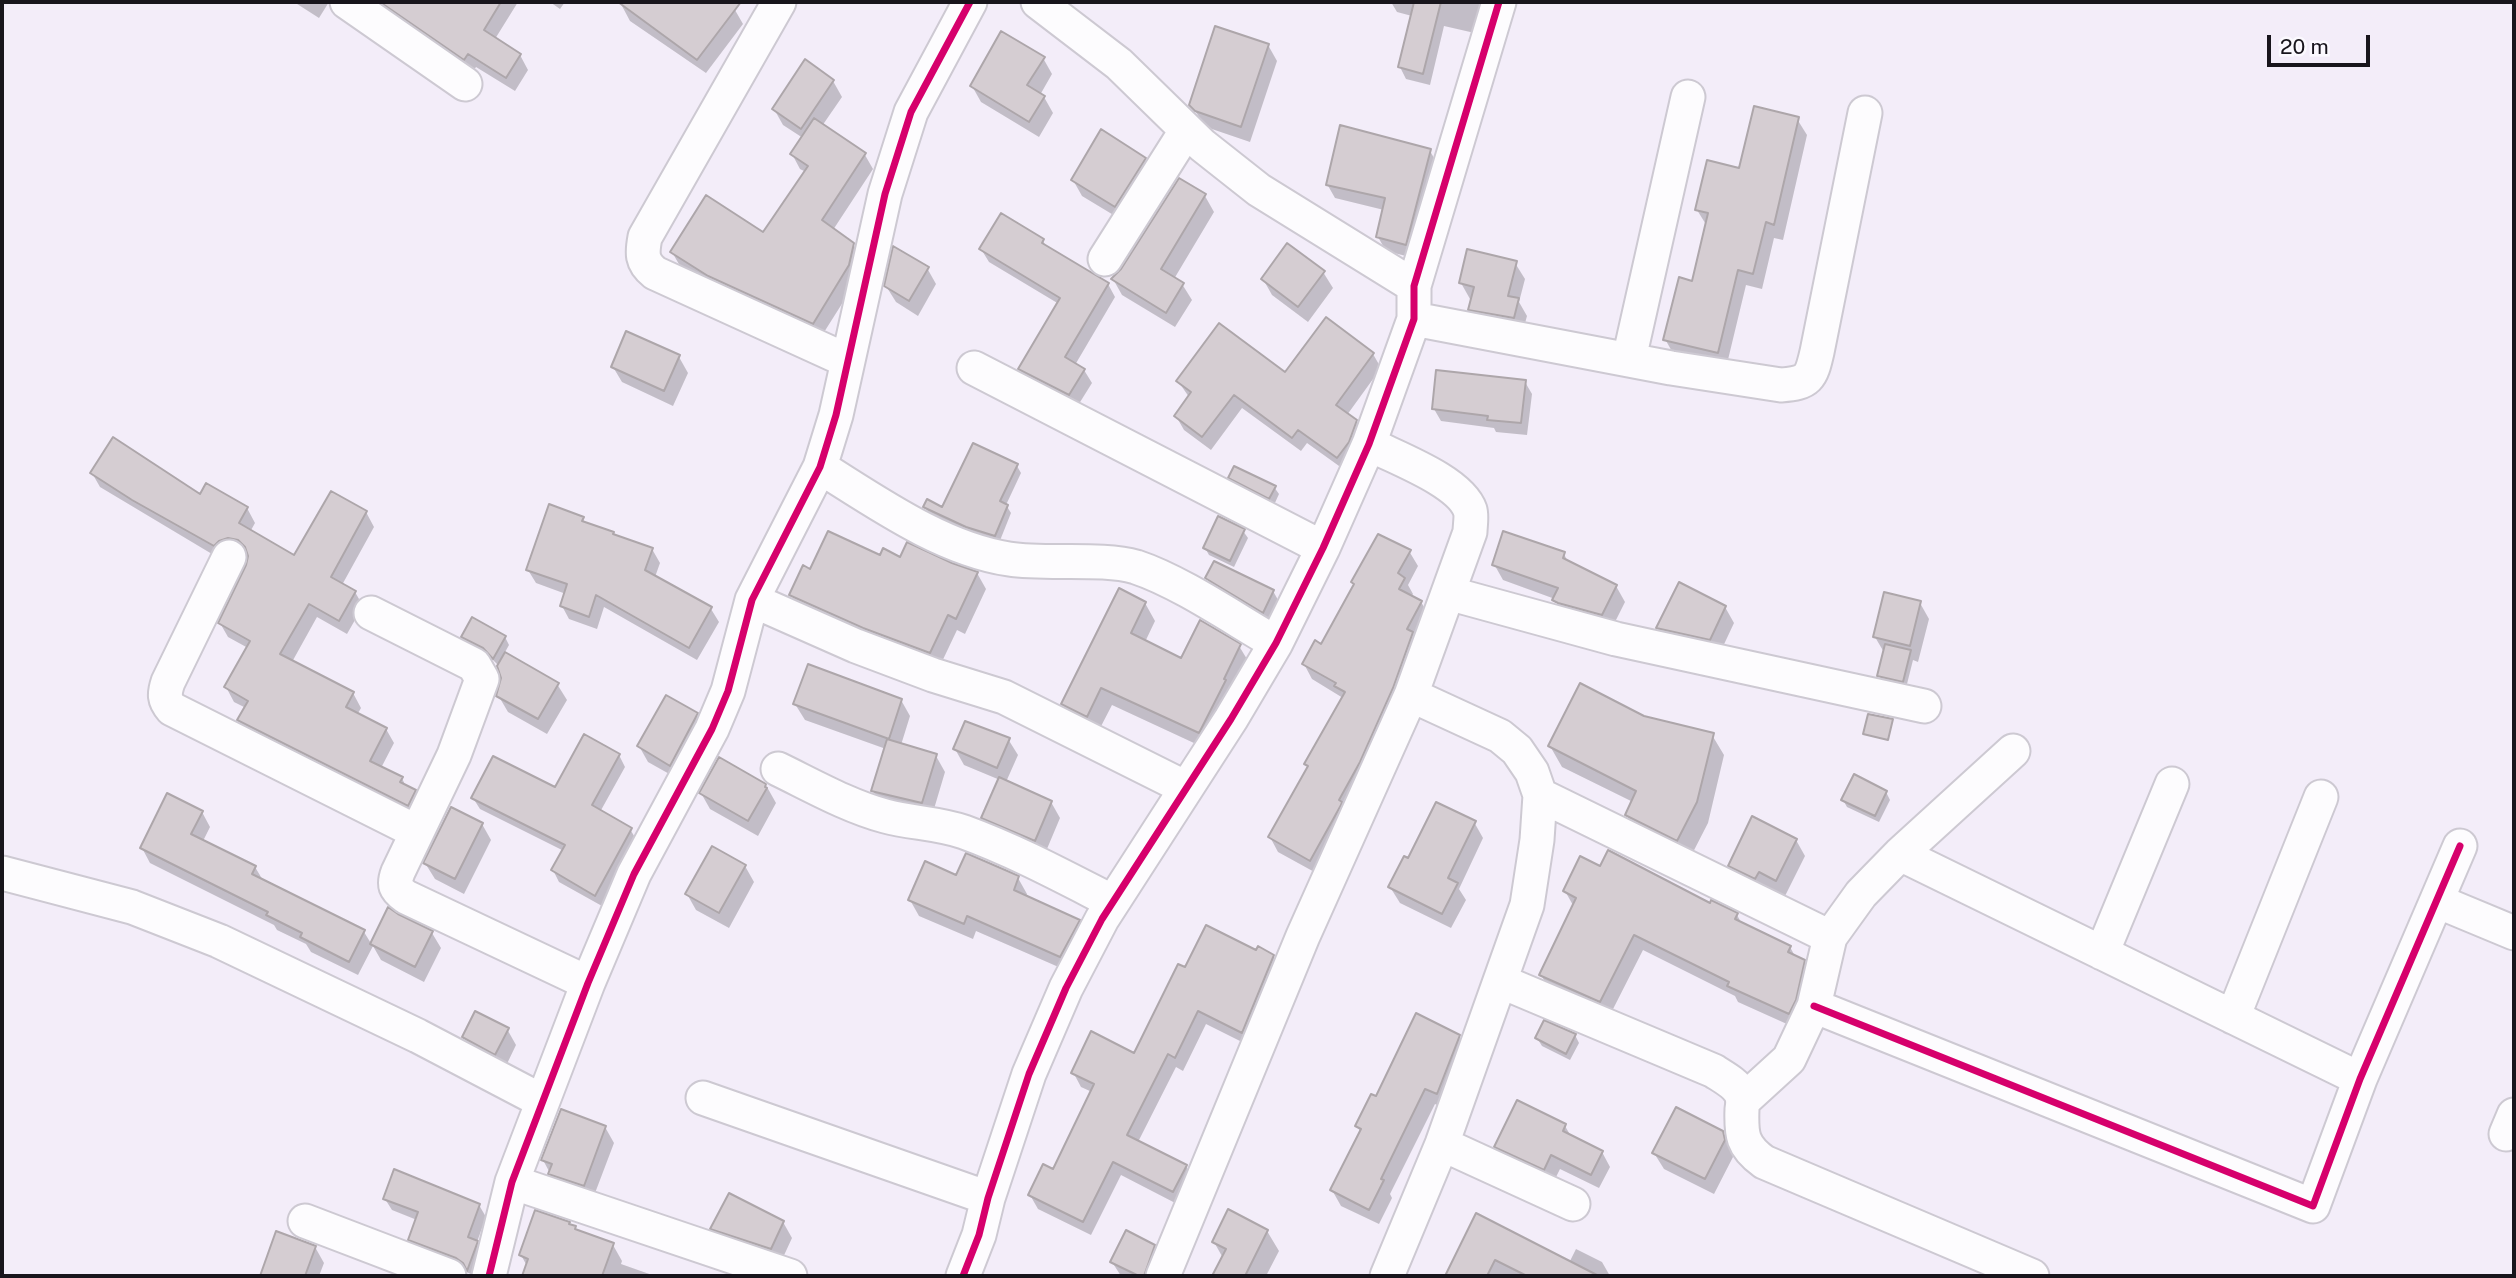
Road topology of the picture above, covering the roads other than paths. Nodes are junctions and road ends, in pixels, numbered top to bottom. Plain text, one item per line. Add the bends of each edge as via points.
1 (347, 2) edge
2 (779, 2) edge
3 (970, 2) edge
4 (1038, 2) edge
5 (1499, 2) edge
6 (465, 84) dead end
7 (1688, 97) dead end
8 (1865, 113) dead end
9 (1186, 131) junction
10 (1105, 259) dead end
11 (1414, 286) junction
12 (1414, 319) junction
13 (1629, 359) junction
14 (848, 361) junction
15 (974, 368) dead end
16 (1369, 444) junction
17 (820, 467) junction
18 (1323, 548) junction
19 (229, 557) dead end
20 (1448, 593) junction
21 (752, 600) junction
22 (371, 613) dead end
23 (1276, 643) junction
24 (1411, 695) junction
25 (1924, 706) dead end
26 (2013, 751) dead end
27 (778, 769) dead end
28 (2172, 784) dead end
29 (1186, 788) junction
30 (1540, 794) junction
31 (2321, 797) dead end
32 (417, 832) junction
33 (2460, 846) dead end
34 (1900, 854) junction
35 (2, 873) edge
36 (2437, 901) junction
37 (1113, 902) junction
38 (2514, 933) edge
39 (1830, 937) junction
40 (2102, 953) junction
41 (1500, 981) junction
42 (588, 983) junction
43 (1814, 1006) junction
44 (2234, 1017) junction
45 (2360, 1079) junction
46 (703, 1098) dead end
47 (542, 1101) junction
48 (1743, 1101) junction
49 (1442, 1144) junction
50 (512, 1182) junction
51 (988, 1198) junction
52 (1573, 1205) dead end
53 (305, 1221) dead end
54 (449, 1276) edge
55 (489, 1276) edge
56 (790, 1276) edge
57 (963, 1276) edge
58 (1163, 1276) edge
59 (1387, 1276) edge
60 (2032, 1276) edge

1 - 6 street
2 - 14 street via 645,237 642,252 645,264 655,273
3 - 14 street via 911,112 885,194
4 - 9 street via 1119,64
5 - 11 street
7 - 13 street
8 - 13 street via 1817,352 1807,380 1781,385
9 - 10 street
9 - 11 street via 1281,205
11 - 12 street
12 - 13 street
12 - 16 street
14 - 17 street
15 - 18 street
16 - 18 street
16 - 20 street via 1446,484 1471,511 1470,532
17 - 21 street
17 - 23 street via 898,516 958,544 1009,559 1133,566 1159,576
18 - 23 street
19 - 32 street via 168,682 165,702
20 - 24 street
20 - 25 street via 1616,639
21 - 29 street via 856,646 1004,697
21 - 42 street via 728,691 712,729 634,874
22 - 32 street via 474,665 482,679 454,755
23 - 29 street
24 - 30 street via 1500,736 1517,750
24 - 58 street via 1303,936
26 - 34 street
27 - 37 street via 871,811 962,831
28 - 40 street
29 - 37 street
30 - 39 street
30 - 41 street via 1527,905
31 - 44 street
32 - 42 street via 394,882 399,892
33 - 36 street
34 - 39 street via 1861,894
34 - 40 street
35 - 47 street via 132,907 219,941
36 - 38 street
36 - 45 street
37 - 51 street via 1066,988 1028,1074
39 - 43 street
40 - 44 street
41 - 48 street via 1714,1071 1733,1084
41 - 49 street
42 - 47 street
43 - 45 street via 2312,1206
43 - 48 street via 1789,1059
44 - 45 street
46 - 51 street
47 - 50 street
48 - 60 street via 1744,1140 1750,1152 1764,1162
49 - 52 street
49 - 59 street
50 - 55 street
50 - 56 street
51 - 57 street
53 - 54 street

